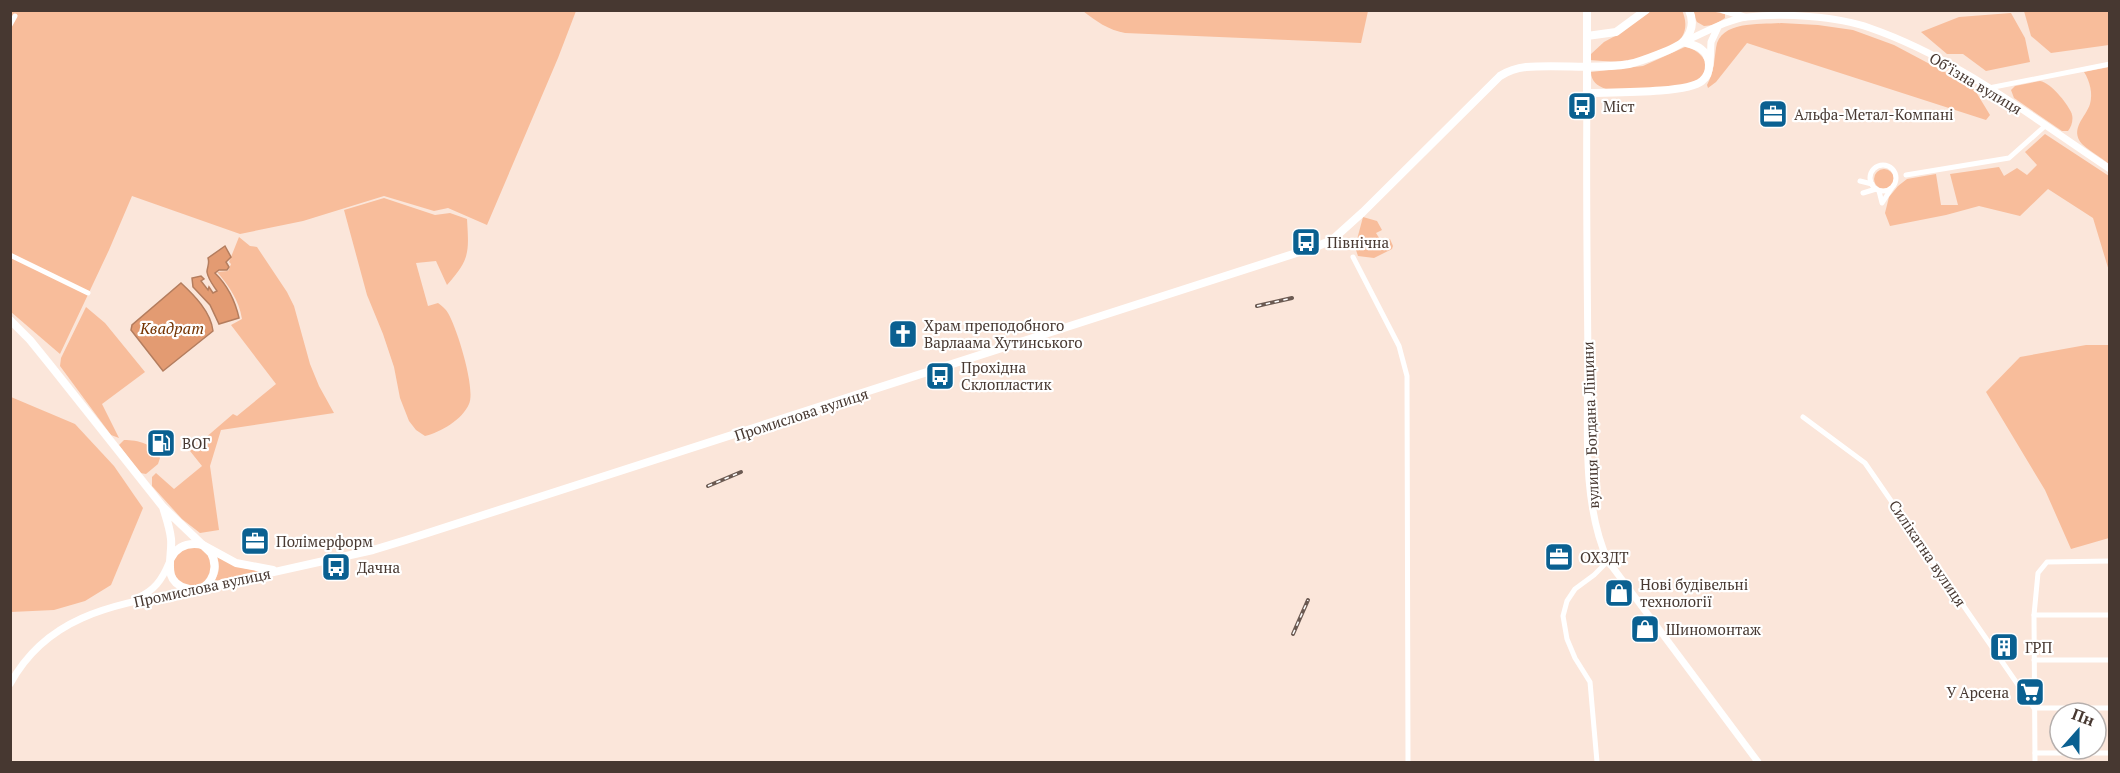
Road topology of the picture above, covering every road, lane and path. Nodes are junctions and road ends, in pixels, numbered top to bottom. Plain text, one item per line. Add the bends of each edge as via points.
1 (1587, 10) edge
2 (1646, 10) edge
3 (1689, 10) edge
4 (1723, 10) edge
5 (15, 16) dead end
6 (1748, 17) junction
7 (10, 25) edge
8 (1718, 27) junction
9 (1587, 36) junction
10 (1683, 42) junction
11 (2109, 64) edge
12 (1709, 68) junction
13 (1989, 88) junction
14 (1587, 93) junction
15 (2045, 126) junction
16 (2109, 169) edge
17 (1893, 170) junction
18 (1906, 175) junction
19 (1896, 182) junction
20 (1874, 185) junction
21 (1891, 189) junction
22 (10, 255) edge
23 (1353, 257) dead end
24 (88, 293) dead end
25 (10, 320) edge
26 (1803, 417) dead end
27 (163, 507) junction
28 (203, 545) junction
29 (1608, 561) junction
30 (2109, 561) edge
31 (169, 562) junction
32 (280, 570) junction
33 (198, 589) junction
34 (124, 604) junction
35 (2034, 615) junction
36 (2109, 615) edge
37 (2034, 660) junction
38 (2109, 660) edge
39 (10, 684) edge
40 (2034, 708) junction
41 (2109, 708) edge
42 (2035, 753) junction
43 (2109, 753) edge
44 (1407, 762) edge
45 (1597, 762) edge
46 (1758, 762) edge
47 (2035, 762) edge

1 - 9 main road
2 - 9 main road via 1616,32
3 - 10 main road via 1692,26
4 - 6 main road
5 - 7 street
6 - 8 main road
6 - 13 main road, Об’їзна вулиця via 1831,19 1880,32
8 - 10 main road
8 - 12 main road via 1711,42
9 - 14 main road
10 - 12 main road via 1704,52
10 - 32 main road, Промислова вулиця via 1628,64 1528,67 1500,76 1363,212 1318,246 449,527 373,550
11 - 13 street
12 - 14 main road via 1702,82 1690,87
13 - 15 main road, Об’їзна вулиця
14 - 29 main road, вулиця Богдана Ліщини via 1589,474 1595,524
15 - 16 main road, Об’їзна вулиця
15 - 18 street via 2009,159
17 - 18 street
17 - 19 street
17 - 20 street via 1887,166 1874,169
18 - 19 street
19 - 21 street
20 - 21 street via 1886,191
20 - 21 street via 1882,202
22 - 24 street
23 - 44 street via 1399,346 1407,376
25 - 27 main road
26 - 40 street, Силікатна вулиця via 1865,463
27 - 28 main road
27 - 31 main road via 171,537
28 - 31 main road via 182,546
28 - 32 main road, Промислова вулиця via 237,563
28 - 33 main road via 215,560 215,568 208,584
29 - 45 street via 1575,589 1563,616 1567,639 1590,682
29 - 46 main road, вулиця Богдана Ліщини
30 - 35 street via 2047,562 2038,573
31 - 33 main road via 175,582
31 - 34 main road, Промислова вулиця via 152,591
32 - 33 main road, Промислова вулиця
33 - 34 main road, Промислова вулиця
34 - 39 main road, Промислова вулиця via 98,610 59,629 34,652
35 - 36 street
35 - 37 street
37 - 38 street
37 - 40 street
40 - 41 street
40 - 42 street
42 - 43 street
42 - 47 street

